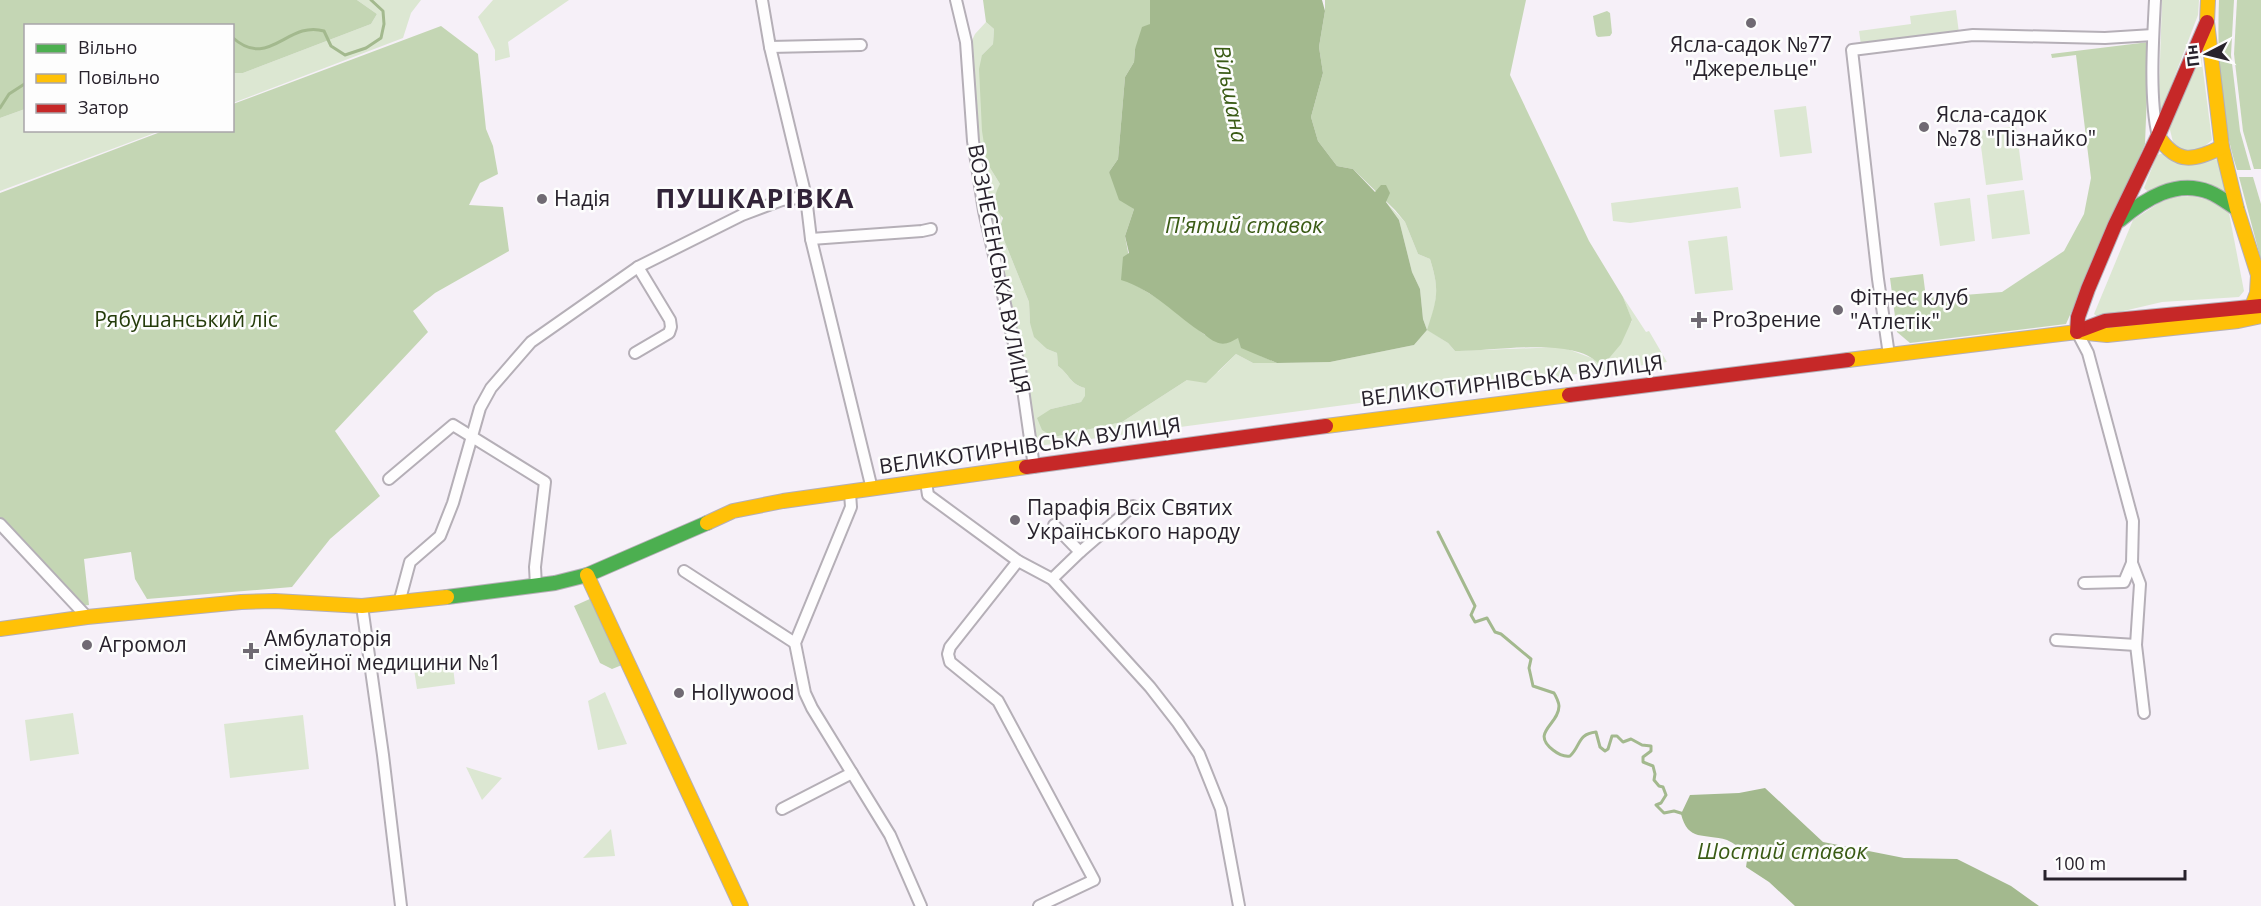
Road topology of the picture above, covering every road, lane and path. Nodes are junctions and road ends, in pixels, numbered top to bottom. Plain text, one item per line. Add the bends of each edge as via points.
1 (762, 0) edge
2 (956, 0) edge
3 (2155, 0) edge
4 (2208, 0) edge
5 (2207, 22) junction
6 (2153, 35) junction
7 (861, 45) dead end
8 (770, 47) junction
9 (2158, 136) junction
10 (2222, 147) junction
11 (806, 197) junction
12 (2237, 209) junction
13 (2115, 225) junction
14 (931, 229) dead end
15 (812, 239) junction
16 (638, 267) junction
17 (2258, 309) edge
18 (2078, 332) junction
19 (635, 353) dead end
20 (1889, 355) junction
21 (473, 436) junction
22 (1034, 467) junction
23 (389, 479) dead end
24 (926, 482) junction
25 (872, 489) junction
26 (850, 492) junction
27 (1133, 506) dead end
28 (0, 524) edge
29 (1054, 525) dead end
30 (1080, 552) junction
31 (1018, 561) junction
32 (2132, 563) junction
33 (684, 571) dead end
34 (587, 575) junction
35 (1052, 579) junction
36 (2084, 583) dead end
37 (536, 586) junction
38 (399, 603) junction
39 (362, 606) junction
40 (87, 617) junction
41 (0, 629) edge
42 (2056, 640) dead end
43 (795, 643) junction
44 (2136, 645) junction
45 (2144, 713) dead end
46 (852, 773) junction
47 (782, 809) dead end
48 (400, 906) edge
49 (741, 906) edge
50 (921, 906) edge
51 (1039, 906) edge
52 (1239, 906) edge

1 - 8 street
2 - 22 street, ВОЗНЕСЕНСЬКА ВУЛИЦЯ via 966,42 973,141 984,211 1022,375
3 - 6 street
4 - 5 main road
5 - 9 main road
5 - 10 main road
6 - 9 street
6 - 20 street via 1973,35 1852,50
7 - 8 street
8 - 11 street
9 - 10 main road via 2169,152 2184,159
9 - 13 main road
10 - 12 main road
11 - 15 street
11 - 16 street via 782,200 742,215
12 - 13 main road via 2210,192 2186,188 2146,200
12 - 17 main road via 2258,274
13 - 18 main road via 2078,317
14 - 15 street
15 - 25 street
16 - 19 street via 671,327 669,333
16 - 21 street via 531,342 491,388 480,408
17 - 18 main road, ВЕЛИКОТИРНІВСЬКА ВУЛИЦЯ via 2105,321
17 - 18 main road, ВЕЛИКОТИРНІВСЬКА ВУЛИЦЯ via 2245,320 2107,335
18 - 20 main road, ВЕЛИКОТИРНІВСЬКА ВУЛИЦЯ
18 - 32 street via 2088,353 2133,521
20 - 22 main road, ВЕЛИКОТИРНІВСЬКА ВУЛИЦЯ via 1403,415
21 - 23 street via 453,425
21 - 37 street via 545,482
21 - 38 street via 440,536 410,562
22 - 24 main road, ВЕЛИКОТИРНІВСЬКА ВУЛИЦЯ
24 - 25 main road, ВЕЛИКОТИРНІВСЬКА ВУЛИЦЯ
24 - 31 street via 928,495
25 - 26 main road, ВЕЛИКОТИРНІВСЬКА ВУЛИЦЯ
26 - 34 main road, ВЕЛИКОТИРНІВСЬКА ВУЛИЦЯ via 733,511
26 - 43 street via 851,507
27 - 30 street
28 - 40 street
29 - 30 street
30 - 35 street
31 - 35 street
31 - 51 street via 950,647 948,658 998,701 1094,880
32 - 36 street via 2124,582
32 - 44 street via 2140,584
33 - 43 street
34 - 37 main road, ВЕЛИКОТИРНІВСЬКА ВУЛИЦЯ
34 - 49 main road
35 - 52 street via 1150,687 1199,754 1221,809
37 - 38 main road, ВЕЛИКОТИРНІВСЬКА ВУЛИЦЯ
38 - 39 main road, ВЕЛИКОТИРНІВСЬКА ВУЛИЦЯ
39 - 40 main road, ВЕЛИКОТИРНІВСЬКА ВУЛИЦЯ via 241,602
39 - 48 street
40 - 41 main road, ВЕЛИКОТИРНІВСЬКА ВУЛИЦЯ
42 - 44 street
43 - 46 street via 808,701
44 - 45 street
46 - 47 street
46 - 50 street via 890,835

